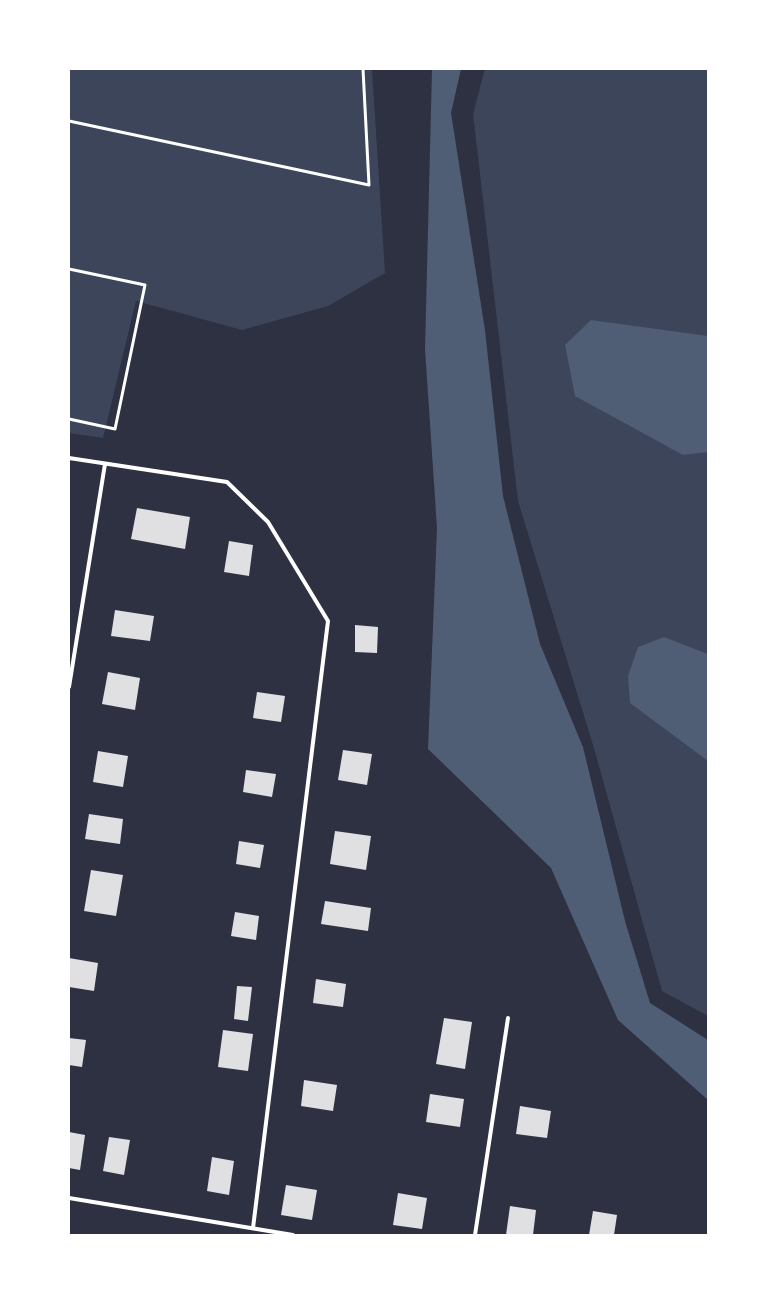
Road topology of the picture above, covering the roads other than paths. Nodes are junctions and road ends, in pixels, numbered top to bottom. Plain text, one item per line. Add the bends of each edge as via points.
1 (363, 69) edge
2 (69, 121) edge
3 (69, 269) edge
4 (69, 419) edge
5 (69, 458) edge
6 (105, 464) junction
7 (69, 687) edge
8 (508, 1018) dead end
9 (69, 1198) edge
10 (253, 1228) junction
11 (293, 1235) edge
12 (475, 1235) edge

1 - 2 lane via 369,185
3 - 4 lane via 145,285 115,429
5 - 6 street
6 - 7 street
6 - 10 street via 226,482 268,522 328,621
8 - 12 street
9 - 10 street
10 - 11 street

